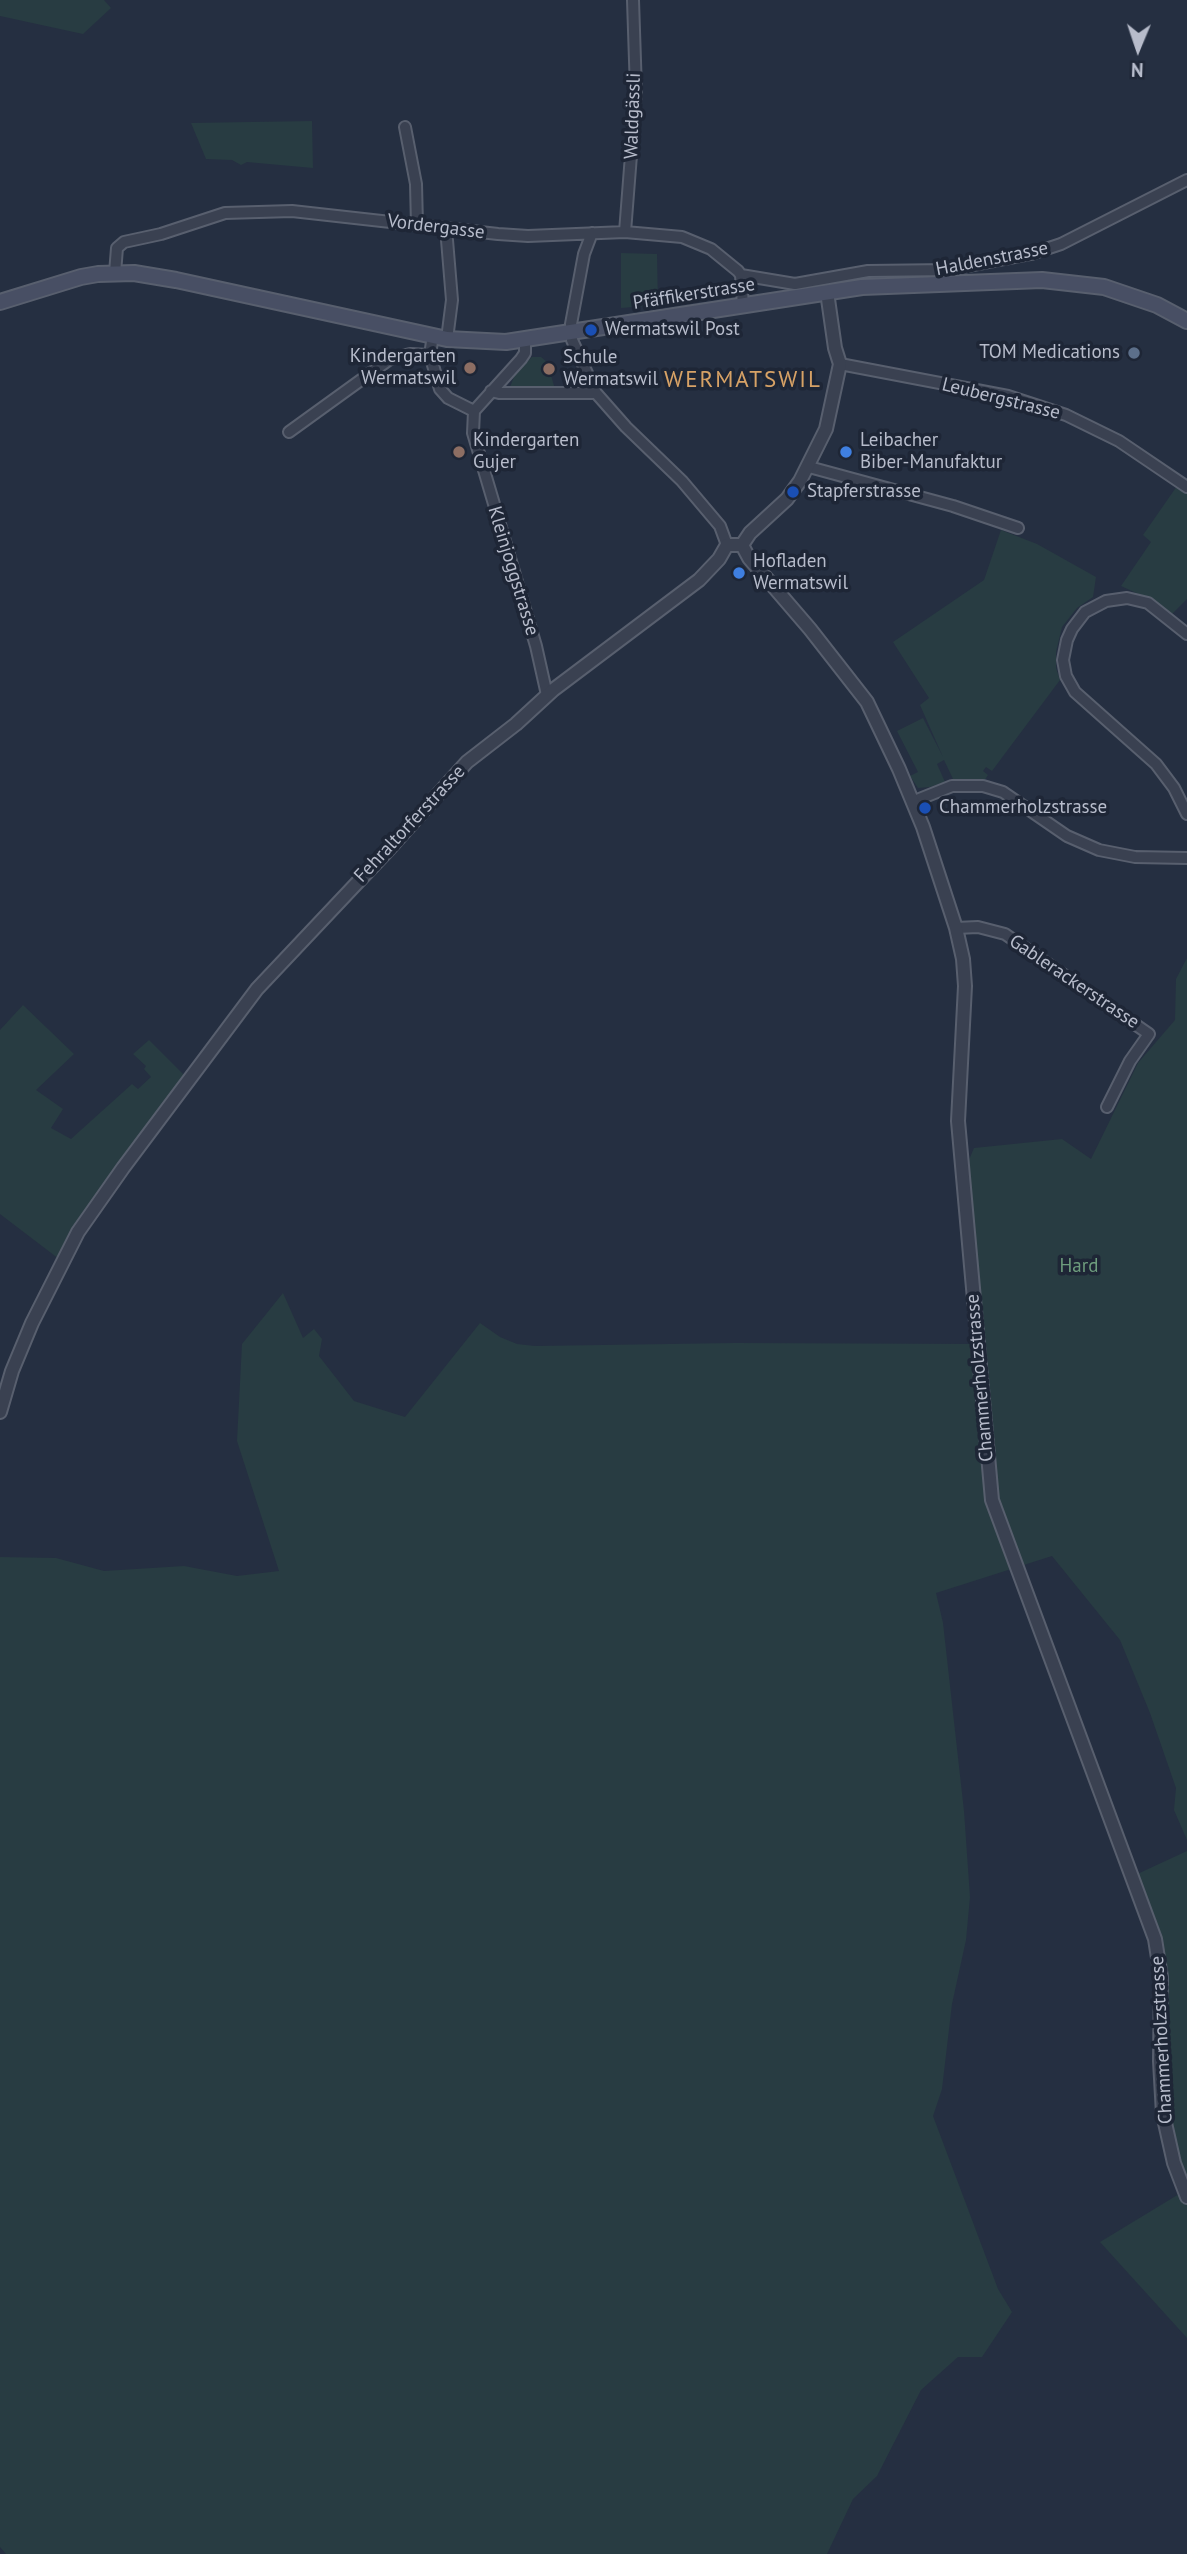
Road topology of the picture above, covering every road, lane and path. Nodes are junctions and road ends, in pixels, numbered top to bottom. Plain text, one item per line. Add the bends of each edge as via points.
1 (633, 0) edge
2 (405, 127) dead end
3 (1187, 180) edge
4 (417, 225) junction
5 (446, 228) junction
6 (625, 232) junction
7 (592, 233) junction
8 (567, 234) junction
9 (584, 254) junction
10 (115, 273) junction
11 (741, 275) junction
12 (827, 292) junction
13 (0, 302) edge
14 (743, 306) junction
15 (1187, 321) edge
16 (571, 333) junction
17 (440, 337) junction
18 (525, 341) junction
19 (430, 355) junction
20 (840, 364) junction
21 (506, 375) junction
22 (491, 391) junction
23 (508, 393) junction
24 (596, 393) junction
25 (474, 411) junction
26 (289, 432) dead end
27 (809, 467) junction
28 (1187, 487) edge
29 (1018, 528) dead end
30 (727, 545) junction
31 (742, 545) junction
32 (1187, 634) edge
33 (547, 695) junction
34 (912, 802) junction
35 (1187, 814) edge
36 (1187, 858) edge
37 (956, 928) junction
38 (1107, 1107) dead end
39 (0, 1412) edge
40 (1187, 2197) edge

1 - 6 street, Waldgässli via 636,90
2 - 4 street via 419,207
3 - 11 street, Haldenstrasse via 1061,244 1031,254 948,270 868,271 795,284
4 - 5 street, Vordergasse
4 - 10 street, Vordergasse via 292,211 225,213 124,242 117,248
5 - 8 street, Vordergasse
5 - 17 street via 452,300
6 - 7 street, Vordergasse
6 - 11 street, Vordergasse via 691,239 711,249
7 - 8 street, Vordergasse
7 - 9 street
8 - 9 street
9 - 16 street
10 - 13 main road, Pfäffikerstrasse via 81,277
10 - 17 main road, Pfäffikerstrasse via 153,275
11 - 14 street
12 - 14 main road, Pfäffikerstrasse
12 - 15 main road, Pfäffikerstrasse via 862,286 1075,282 1131,295
12 - 20 street
14 - 16 main road, Pfäffikerstrasse
16 - 18 main road, Pfäffikerstrasse
16 - 24 street
17 - 18 main road, Pfäffikerstrasse
17 - 19 street
18 - 21 street via 522,359
19 - 25 street via 444,394
19 - 26 street via 390,359
20 - 27 street via 826,429
20 - 28 street, Leubergstrasse via 1008,397 1066,415 1119,441
21 - 22 street
21 - 23 street
22 - 23 street
22 - 25 street
23 - 24 street
24 - 30 street via 682,481 720,526
25 - 33 street, Kleinjoggstrasse via 476,448
27 - 29 street
27 - 31 street
30 - 31 street
30 - 33 street, Fehraltorferstrasse via 699,580
31 - 34 street, Chammerholzstrasse via 867,702
32 - 35 street via 1148,603 1127,598 1106,601 1085,612 1076,623 1063,660 1075,692 1157,764
33 - 39 street, Fehraltorferstrasse via 452,776 243,1006 78,1232 32,1323
34 - 36 street via 952,786 983,786 1003,792 1067,836 1099,850 1135,857
34 - 37 street, Chammerholzstrasse
37 - 38 street, Gablerackerstrasse via 987,928 1005,934 1149,1034
37 - 40 street, Chammerholzstrasse via 965,986 959,1143 992,1500 1155,1939 1161,1977 1163,2114

